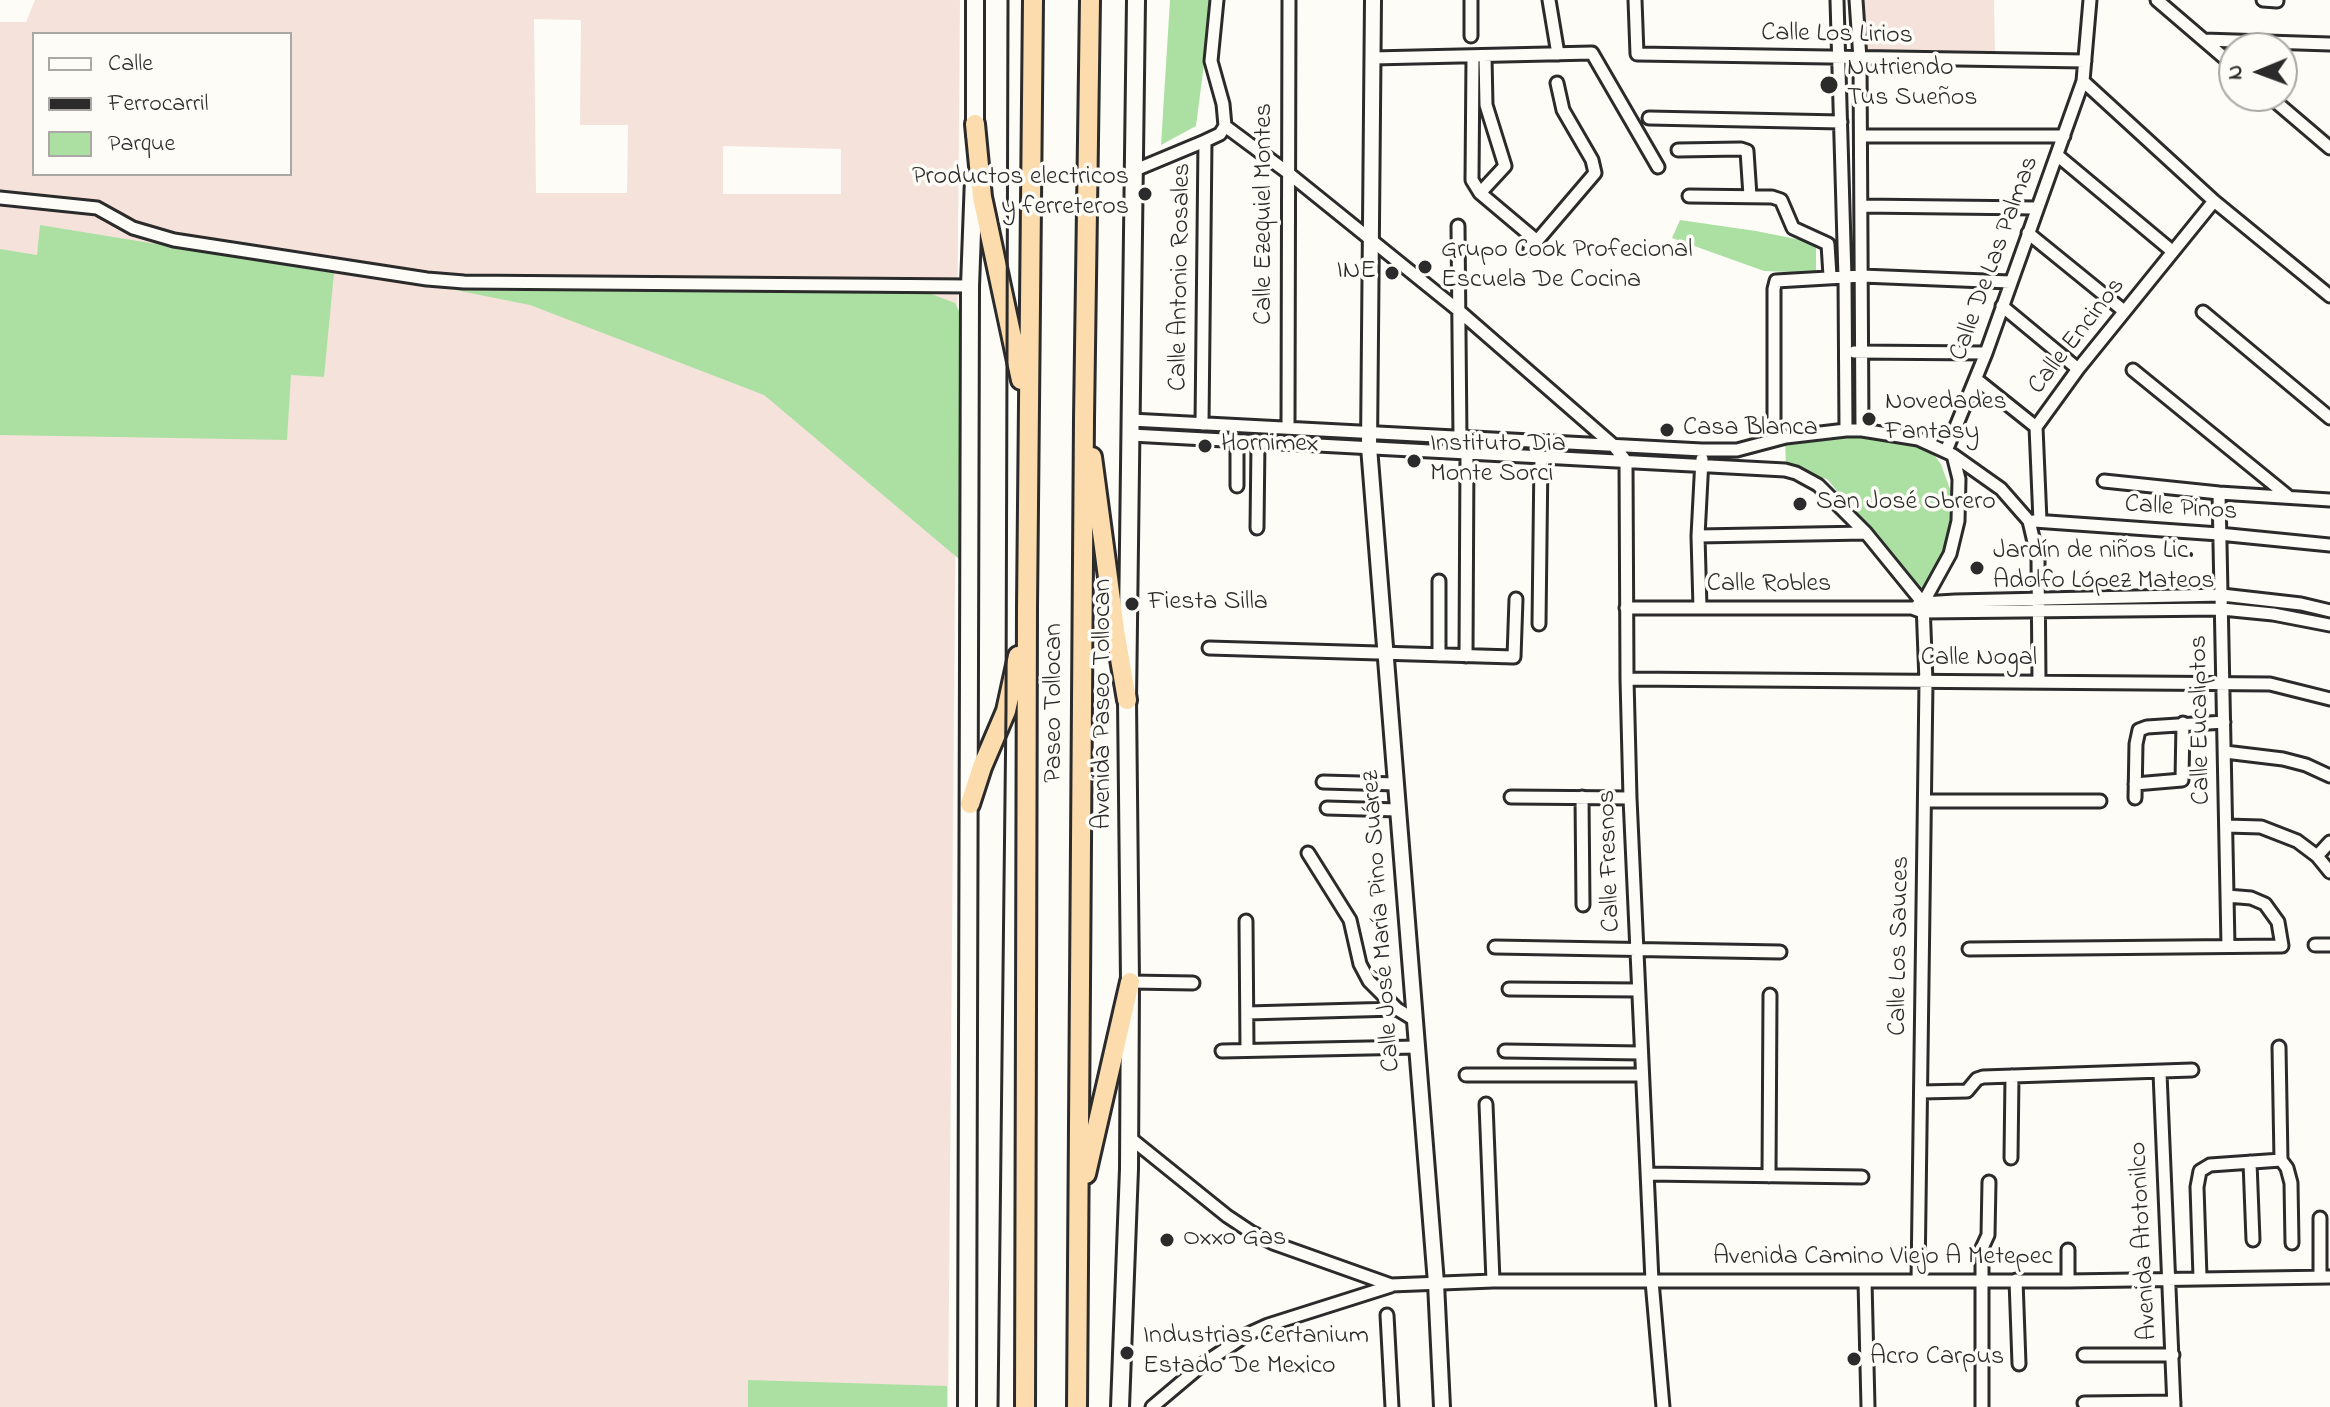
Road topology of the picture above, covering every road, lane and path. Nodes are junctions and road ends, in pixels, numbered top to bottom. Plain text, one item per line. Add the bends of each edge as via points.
1 (975, 0) edge
2 (1033, 0) edge
3 (1090, 0) edge
4 (1136, 0) edge
5 (1217, 0) edge
6 (1289, 0) edge
7 (1373, 0) edge
8 (1471, 0) edge
9 (1549, 0) edge
10 (1635, 0) edge
11 (1837, 0) edge
12 (1856, 0) edge
13 (2090, 0) edge
14 (2157, 0) edge
15 (2263, 0) edge
16 (2277, 1) edge
17 (1471, 36) dead end
18 (2204, 40) junction
19 (2330, 44) edge
20 (2218, 52) edge
21 (1558, 54) junction
22 (1372, 58) junction
23 (1479, 58) junction
24 (1840, 58) junction
25 (1860, 59) junction
26 (2085, 61) junction
27 (2083, 81) junction
28 (1557, 83) dead end
29 (1485, 98) junction
30 (1472, 99) junction
31 (2288, 112) edge
32 (1649, 118) dead end
33 (1841, 122) junction
34 (975, 124) junction
35 (1225, 126) junction
36 (1861, 136) junction
37 (2064, 136) junction
38 (1205, 141) junction
39 (2330, 148) edge
40 (1678, 150) dead end
41 (2057, 155) junction
42 (1658, 167) dead end
43 (1133, 171) junction
44 (1287, 172) junction
45 (1480, 193) junction
46 (1689, 196) dead end
47 (1750, 196) junction
48 (0, 198) edge
49 (2214, 201) junction
50 (1861, 206) junction
51 (2036, 208) junction
52 (1458, 226) dead end
53 (2028, 233) junction
54 (1371, 239) junction
55 (2172, 251) junction
56 (1830, 276) junction
57 (1862, 276) junction
58 (1845, 278) junction
59 (2010, 282) junction
60 (970, 286) junction
61 (2330, 296) edge
62 (2002, 306) junction
63 (1458, 310) junction
64 (2124, 311) junction
65 (2203, 312) dead end
66 (1860, 352) junction
67 (1845, 353) junction
68 (1986, 353) junction
69 (2078, 369) junction
70 (2133, 370) dead end
71 (1976, 379) junction
72 (2330, 418) edge
73 (1084, 419) junction
74 (1029, 422) junction
75 (1202, 424) junction
76 (1131, 427) junction
77 (2036, 427) junction
78 (1288, 428) junction
79 (1846, 430) junction
80 (1862, 430) junction
81 (1460, 439) junction
82 (1774, 439) junction
83 (1369, 440) junction
84 (1237, 441) junction
85 (1258, 442) junction
86 (1613, 445) junction
87 (1702, 450) junction
88 (1467, 453) junction
89 (1949, 453) junction
90 (1541, 456) junction
91 (1626, 461) junction
92 (1702, 465) junction
93 (2104, 481) dead end
94 (1237, 486) dead end
95 (2219, 493) junction
96 (2289, 497) junction
97 (2330, 500) edge
98 (2034, 521) junction
99 (1257, 528) dead end
100 (1866, 533) junction
101 (2219, 534) junction
102 (1698, 536) junction
103 (2330, 545) edge
104 (1439, 581) dead end
105 (2222, 595) junction
106 (1516, 599) dead end
107 (2039, 605) junction
108 (1027, 606) junction
109 (1626, 608) junction
110 (1700, 608) junction
111 (1920, 608) junction
112 (2222, 609) junction
113 (2330, 611) edge
114 (1539, 624) dead end
115 (2330, 625) edge
116 (1209, 648) dead end
117 (1387, 653) junction
118 (1439, 655) junction
119 (1466, 656) junction
120 (1627, 679) junction
121 (2039, 681) junction
122 (1926, 682) junction
123 (2222, 683) junction
124 (2330, 699) edge
125 (1127, 700) junction
126 (2224, 722) junction
127 (2183, 723) junction
128 (2225, 752) junction
129 (2330, 776) edge
130 (1323, 782) dead end
131 (1397, 784) junction
132 (2135, 784) junction
133 (1511, 797) dead end
134 (1582, 797) junction
135 (1630, 798) junction
136 (2135, 798) dead end
137 (1925, 801) junction
138 (2100, 801) dead end
139 (970, 804) junction
140 (1327, 808) dead end
141 (1399, 810) junction
142 (2226, 826) junction
143 (2330, 842) edge
144 (1308, 853) dead end
145 (2317, 856) junction
146 (2330, 872) edge
147 (2227, 896) junction
148 (1583, 905) dead end
149 (1246, 921) dead end
150 (2315, 945) dead end
151 (2330, 945) edge
152 (2228, 946) junction
153 (1495, 947) dead end
154 (1969, 949) dead end
155 (1636, 950) junction
156 (1780, 952) dead end
157 (1130, 982) junction
158 (1193, 983) dead end
159 (1509, 989) dead end
160 (1638, 990) junction
161 (1770, 995) dead end
162 (1397, 1009) junction
163 (1247, 1013) junction
164 (1415, 1020) junction
165 (1417, 1047) junction
166 (2279, 1047) dead end
167 (1247, 1050) junction
168 (1222, 1051) dead end
169 (1505, 1051) dead end
170 (1641, 1053) junction
171 (2192, 1070) dead end
172 (2160, 1073) junction
173 (1466, 1075) dead end
174 (1642, 1075) junction
175 (2012, 1076) junction
176 (1921, 1092) junction
177 (1486, 1104) dead end
178 (1129, 1137) junction
179 (2011, 1158) dead end
180 (2281, 1160) junction
181 (2250, 1162) junction
182 (1648, 1174) junction
183 (1769, 1176) junction
184 (1862, 1177) dead end
185 (1989, 1182) dead end
186 (1079, 1204) junction
187 (2320, 1218) dead end
188 (2253, 1240) dead end
189 (2292, 1243) dead end
190 (2068, 1250) dead end
191 (2168, 1277) junction
192 (2200, 1277) junction
193 (2325, 1277) edge
194 (1918, 1280) junction
195 (1983, 1280) junction
196 (2016, 1280) junction
197 (1493, 1281) junction
198 (1652, 1281) junction
199 (1865, 1281) junction
200 (2068, 1281) junction
201 (1436, 1283) junction
202 (1391, 1285) junction
203 (1387, 1315) dead end
204 (2084, 1355) dead end
205 (2173, 1355) junction
206 (2019, 1364) dead end
207 (2084, 1403) dead end
208 (2174, 1404) edge
209 (967, 1407) edge
210 (1025, 1407) edge
211 (1077, 1407) edge
212 (1120, 1407) edge
213 (1152, 1407) edge
214 (1392, 1407) edge
215 (1442, 1407) edge
216 (1663, 1407) edge
217 (1868, 1407) edge
218 (1982, 1407) edge

1 - 34 main road
2 - 74 highway, Paseo Tollocan
3 - 73 highway, Paseo Tollocan
4 - 43 main road, Avenida Paseo Tollocan
5 - 35 street via 1211,61
6 - 44 street, Calle Ezequiel Montes
7 - 22 street, Calle José María Pino Suárez
8 - 17 street
9 - 21 street
10 - 24 street, Calle Los Lirios via 1637,54
11 - 24 street
12 - 25 street
13 - 26 street, Calle De Las Palmas
14 - 18 street
15 - 16 street
18 - 19 street
18 - 20 street
21 - 23 street
21 - 42 street via 1592,53
22 - 23 street
22 - 54 street, Calle José María Pino Suárez
23 - 29 street
23 - 30 street
24 - 25 street, Calle Los Lirios
24 - 33 street
25 - 26 street, Calle Los Lirios
25 - 36 street
26 - 27 street, Calle De Las Palmas
27 - 37 street, Calle De Las Palmas
27 - 49 street
28 - 45 street via 1563,110 1595,173 1534,245
29 - 30 street
29 - 45 street via 1505,166
30 - 45 street via 1471,175
31 - 39 street
32 - 33 street
33 - 58 street
34 - 60 main road
34 - 74 highway via 982,197
35 - 38 street, Calle Antonio Rosales
35 - 44 street
36 - 37 street
36 - 50 street
37 - 41 street, Calle De Las Palmas
38 - 43 street
38 - 75 street, Calle Antonio Rosales
40 - 47 street via 1747,151
41 - 51 street, Calle De Las Palmas
41 - 55 street
43 - 76 main road, Avenida Paseo Tollocan
44 - 54 street
44 - 78 street, Calle Ezequiel Montes
46 - 47 street
47 - 56 street via 1781,200 1793,228 1828,244
48 - 60 street via 97,208 133,228 174,240 448,281
49 - 55 street, Calle Encinos
49 - 61 street
50 - 51 street
50 - 57 street
51 - 53 street, Calle De Las Palmas
52 - 63 street
53 - 59 street, Calle De Las Palmas
53 - 64 street
54 - 63 street
54 - 83 street, Calle José María Pino Suárez
55 - 64 street, Calle Encinos
56 - 58 street
56 - 82 street via 1779,279 1775,284
57 - 58 street
57 - 59 street
57 - 66 street
58 - 67 street
59 - 62 street, Calle De Las Palmas
60 - 139 main road
62 - 68 street, Calle De Las Palmas
62 - 69 street
63 - 81 street
63 - 86 street
64 - 69 street, Calle Encinos
65 - 72 street
66 - 67 street
66 - 68 street
66 - 80 street
67 - 79 street
68 - 71 street, Calle De Las Palmas
69 - 77 street, Calle Encinos
70 - 96 street
71 - 77 street
71 - 89 street, Calle De Las Palmas
73 - 125 highway
73 - 186 highway, Paseo Tollocan
74 - 108 highway, Paseo Tollocan
75 - 76 street
75 - 78 street
76 - 84 street
76 - 125 main road, Avenida Paseo Tollocan
77 - 98 street, Calle Encinos
78 - 83 street
79 - 80 street
79 - 82 street
80 - 89 street via 1918,439
81 - 83 street
81 - 86 street
82 - 87 street via 1750,448
83 - 85 street
83 - 88 street
83 - 117 street, Calle José María Pino Suárez
84 - 85 street
84 - 94 street
85 - 99 street
86 - 87 street
86 - 91 street
87 - 92 street
88 - 90 street
88 - 119 street
89 - 98 street via 2001,489
89 - 111 street via 1959,479 1958,521 1950,554
90 - 91 street
90 - 114 street
91 - 92 street
91 - 109 street, Calle Fresnos
92 - 100 street via 1796,473 1818,485
92 - 102 street
93 - 95 street
95 - 96 street
95 - 101 street, Calle Eucaliptos
96 - 97 street
98 - 101 street, Calle Pinos
98 - 107 street, Calle Encinos
100 - 102 street
100 - 111 street
101 - 103 street, Calle Pinos
101 - 105 street, Calle Eucaliptos
102 - 110 street
104 - 118 street
105 - 107 street
105 - 112 street, Calle Eucaliptos
105 - 113 street
106 - 119 street via 1514,657
107 - 111 street, Calle Robles
107 - 112 street
107 - 121 street, Calle Encinos
108 - 139 highway via 1006,711
108 - 210 highway, Paseo Tollocan
109 - 110 street, Calle Robles
109 - 120 street, Calle Fresnos
110 - 111 street, Calle Robles
111 - 122 street, Calle Los Sauces
112 - 115 street
112 - 123 street, Calle Eucaliptos
116 - 117 street
117 - 118 street
117 - 131 street, Calle José María Pino Suárez
118 - 119 street
120 - 122 street, Calle Nogal
120 - 135 street, Calle Fresnos
121 - 122 street, Calle Nogal
121 - 123 street, Calle Nogal
122 - 137 street, Calle Los Sauces
123 - 124 street, Calle Nogal via 2270,684
123 - 126 street, Calle Eucaliptos
125 - 157 main road, Avenida Paseo Tollocan
126 - 127 street
126 - 128 street, Calle Eucaliptos
127 - 132 street via 2139,730
127 - 132 street via 2182,780
128 - 129 street via 2265,755
128 - 142 street, Calle Eucaliptos
130 - 131 street
131 - 141 street, Calle José María Pino Suárez
132 - 136 street
133 - 134 street
134 - 135 street
134 - 148 street
135 - 155 street, Calle Fresnos
137 - 138 street
137 - 176 street, Calle Los Sauces
139 - 209 main road
140 - 141 street
141 - 164 street, Calle José María Pino Suárez
142 - 145 street via 2261,827 2297,841
142 - 147 street, Calle Eucaliptos
143 - 145 street
144 - 162 street via 1350,920 1369,981
145 - 146 street
147 - 152 street, Calle Eucaliptos
147 - 152 street via 2265,904 2278,922 2282,946
149 - 163 street
150 - 151 street
152 - 154 street
153 - 155 street
155 - 156 street
155 - 160 street, Calle Fresnos
157 - 158 street
157 - 178 main road, Avenida Paseo Tollocan
157 - 186 highway
159 - 160 street
160 - 170 street, Calle Fresnos
161 - 183 street
162 - 163 street
162 - 164 street
163 - 167 street
164 - 165 street, Calle José María Pino Suárez
165 - 167 street
165 - 201 street, Calle José María Pino Suárez
166 - 180 street
167 - 168 street
169 - 170 street
170 - 174 street, Calle Fresnos
171 - 172 street
172 - 175 street
172 - 191 street, Avenida Atotonilco
173 - 174 street
174 - 182 street, Calle Fresnos
175 - 176 street via 1977,1079 1967,1091
175 - 179 street
176 - 194 street, Calle Los Sauces
177 - 197 street
178 - 202 street via 1251,1232
178 - 212 main road, Avenida Paseo Tollocan
180 - 181 street
180 - 189 street via 2291,1183
181 - 188 street
181 - 192 street via 2210,1165 2200,1171
182 - 183 street
182 - 198 street, Calle Fresnos
183 - 184 street
185 - 195 street
186 - 211 highway, Paseo Tollocan
187 - 193 street
190 - 200 street
191 - 192 street, Avenida Camino Viejo A Metepec
191 - 200 street, Avenida Camino Viejo A Metepec
191 - 205 street, Avenida Atotonilco
192 - 193 street, Avenida Camino Viejo A Metepec
194 - 195 street, Avenida Camino Viejo A Metepec
194 - 199 street, Avenida Camino Viejo A Metepec
195 - 196 street, Avenida Camino Viejo A Metepec
195 - 218 street
196 - 200 street, Avenida Camino Viejo A Metepec
196 - 206 street
197 - 198 street, Avenida Camino Viejo A Metepec
197 - 201 street, Avenida Camino Viejo A Metepec
198 - 199 street, Avenida Camino Viejo A Metepec
198 - 216 street, Calle Fresnos
199 - 217 street
201 - 202 street, Avenida Camino Viejo A Metepec
201 - 215 street, Calle José María Pino Suárez
202 - 213 street via 1248,1334
203 - 214 street
204 - 205 street
205 - 208 street, Avenida Atotonilco
207 - 208 street

